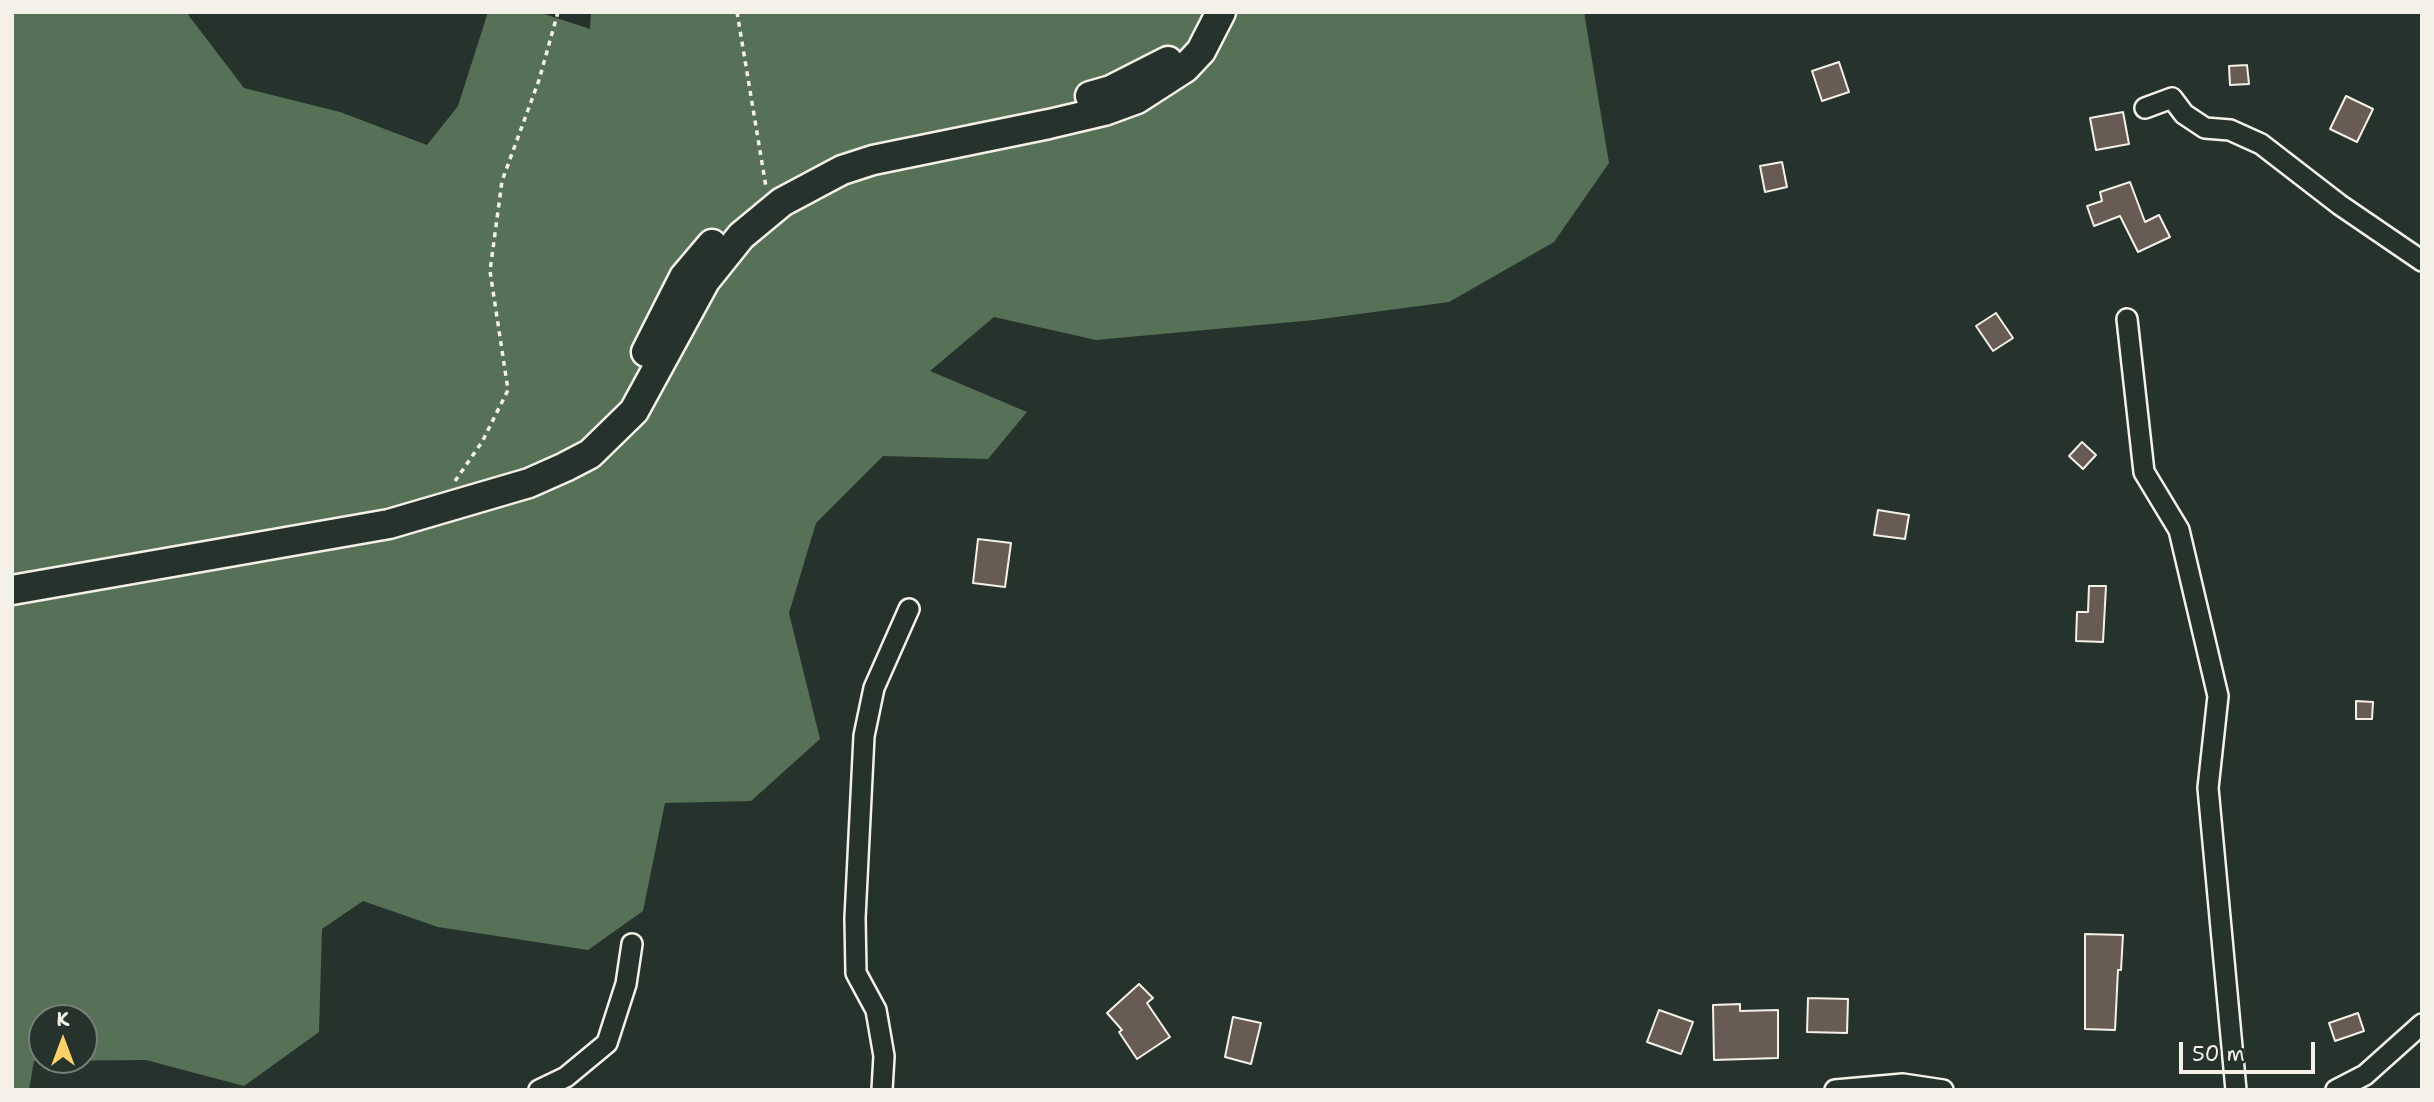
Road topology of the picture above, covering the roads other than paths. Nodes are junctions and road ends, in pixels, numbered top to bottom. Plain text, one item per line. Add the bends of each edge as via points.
1 (1204, 12) edge
2 (1221, 12) edge
3 (2145, 108) dead end
4 (2422, 261) edge
5 (2127, 319) dead end
6 (12, 572) edge
7 (12, 590) edge
8 (909, 609) dead end
9 (632, 944) dead end
10 (2422, 1024) edge
11 (539, 1090) edge
12 (882, 1090) edge
13 (1835, 1090) edge
14 (1943, 1090) edge
15 (2236, 1090) edge
16 (2336, 1090) edge

1 - 6 main road via 1192,38 1176,55 1111,90 910,134 806,168 767,192 723,231 684,277 612,411 589,437 563,453 448,491 243,535
2 - 7 main road via 1201,51 1185,68 1137,99 1049,124 873,160 842,170 782,202 741,236 705,281 634,411 590,454 565,467 516,487 389,524
3 - 4 street via 2172,98 2204,128 2230,130 2261,144
5 - 15 street via 2144,472 2179,530 2218,696 2208,788
8 - 12 street via 874,688 864,736 856,973 876,1010 884,1056
9 - 11 street via 626,984 607,1043 566,1077
10 - 16 street via 2365,1075
13 - 14 street via 1903,1084

